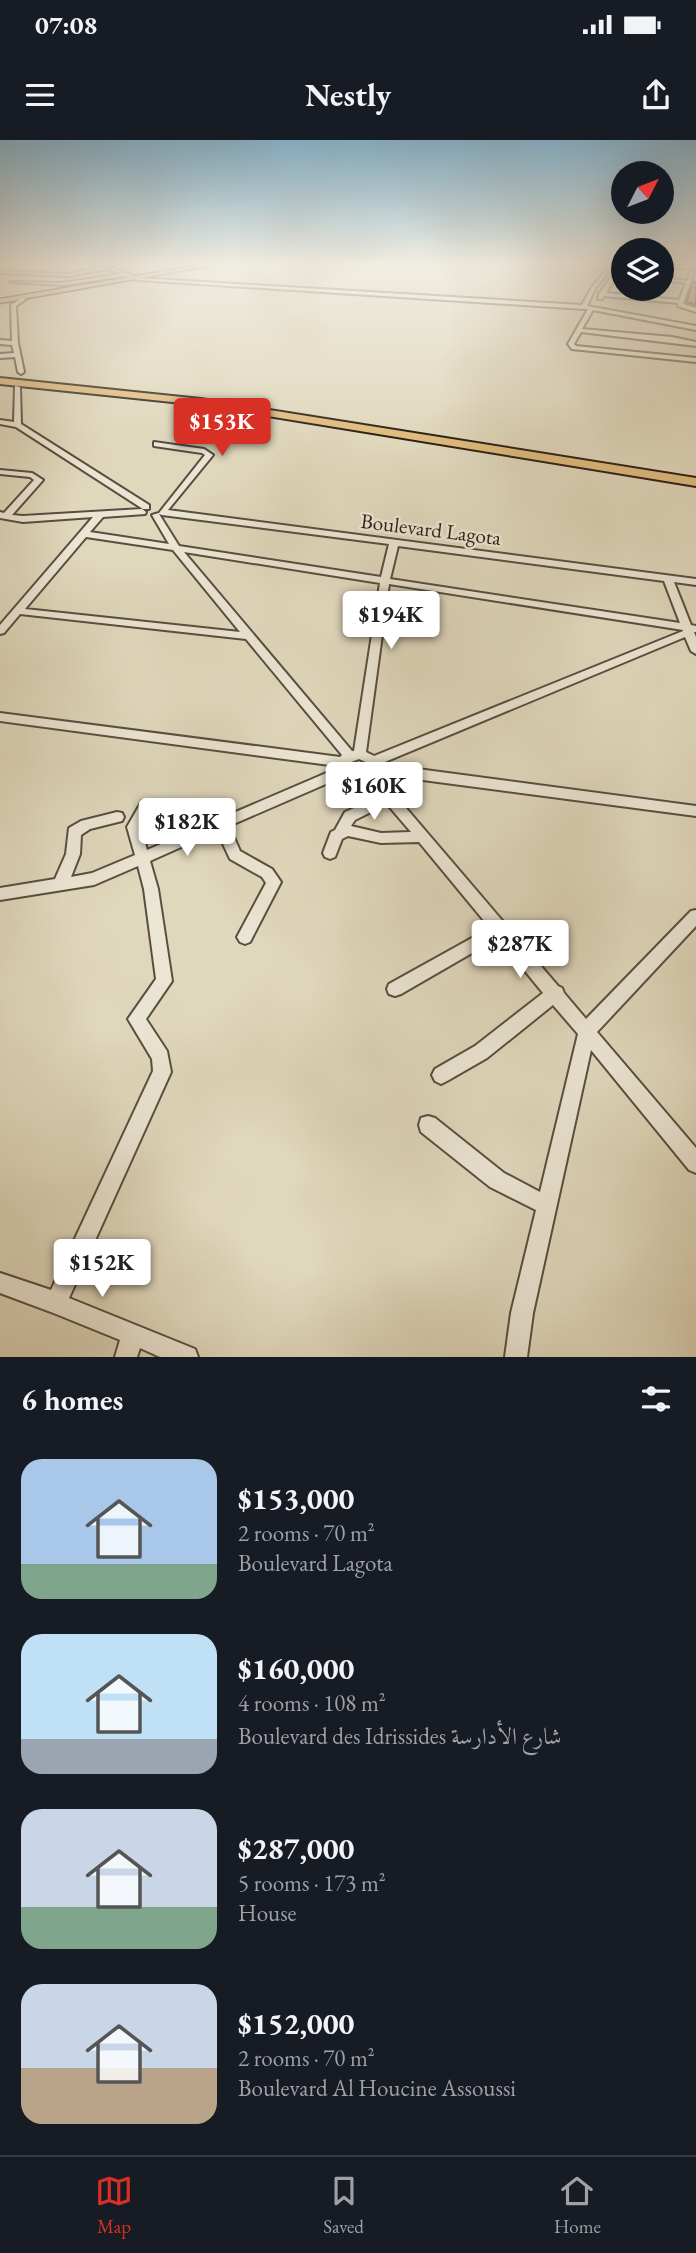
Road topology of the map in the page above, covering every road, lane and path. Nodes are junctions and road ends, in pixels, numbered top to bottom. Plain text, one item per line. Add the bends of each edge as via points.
1 (15, 321) edge
2 (584, 321) edge
3 (636, 321) edge
4 (655, 321) edge
5 (664, 321) edge
6 (661, 322) junction
7 (696, 327) edge
8 (579, 330) junction
9 (649, 332) junction
10 (625, 335) junction
11 (0, 342) edge
12 (15, 343) junction
13 (696, 344) edge
14 (619, 353) junction
15 (16, 355) junction
16 (644, 355) junction
17 (0, 356) edge
18 (696, 360) edge
19 (21, 372) dead end
20 (0, 375) edge
21 (0, 381) edge
22 (17, 387) dead end
23 (0, 422) edge
24 (18, 425) junction
25 (157, 444) dead end
26 (0, 472) edge
27 (696, 476) edge
28 (696, 482) edge
29 (144, 510) junction
30 (160, 512) junction
31 (3, 515) edge
32 (99, 516) junction
33 (86, 534) junction
34 (394, 542) junction
35 (175, 547) junction
36 (668, 578) junction
37 (385, 581) junction
38 (696, 582) edge
39 (18, 611) junction
40 (689, 630) edge
41 (0, 631) edge
42 (250, 636) junction
43 (696, 652) edge
44 (0, 717) edge
45 (348, 761) junction
46 (373, 768) junction
47 (390, 797) junction
48 (147, 804) dead end
49 (696, 811) edge
50 (117, 817) dead end
51 (222, 824) junction
52 (341, 832) junction
53 (424, 837) junction
54 (330, 853) dead end
55 (144, 857) junction
56 (60, 885) junction
57 (0, 894) edge
58 (696, 916) edge
59 (502, 929) junction
60 (245, 937) dead end
61 (395, 989) dead end
62 (556, 993) junction
63 (587, 1030) junction
64 (441, 1075) dead end
65 (428, 1125) dead end
66 (696, 1163) edge
67 (547, 1205) junction
68 (0, 1283) edge
69 (56, 1303) junction
70 (133, 1335) junction
71 (126, 1357) edge
72 (187, 1357) edge
73 (516, 1357) edge

1 - 12 street
2 - 8 street
3 - 10 street
4 - 6 street
5 - 7 street
6 - 7 street
6 - 9 street
8 - 10 street
8 - 14 street via 571,344 574,348
9 - 10 street
9 - 13 street
9 - 16 street
10 - 14 street
11 - 12 street
12 - 15 street
14 - 16 street
15 - 17 street
15 - 19 street
16 - 18 street
20 - 27 highway via 208,399
21 - 28 highway via 201,402
22 - 24 street
23 - 24 street
24 - 29 street
25 - 30 street via 209,455
26 - 31 street via 39,480
29 - 30 street, Boulevard Lagota
29 - 32 street
30 - 34 street, Boulevard Lagota
30 - 35 street
31 - 32 street via 23,519
32 - 33 street
33 - 35 street
33 - 39 street
34 - 36 street, Boulevard Lagota
34 - 37 street
35 - 37 street
35 - 42 street
36 - 38 street, Boulevard Lagota
36 - 40 street
37 - 40 street
37 - 45 street
39 - 41 street
39 - 42 street
40 - 43 street
40 - 46 street
42 - 45 street
44 - 45 street
45 - 46 street
45 - 46 street via 352,777
45 - 51 street
46 - 47 street
46 - 49 street
47 - 52 street via 350,816
47 - 53 street
48 - 55 street via 134,827
50 - 56 street via 74,832 73,853
51 - 55 street
51 - 60 street via 235,855 274,882
52 - 53 street via 396,839
52 - 54 street
53 - 59 street
55 - 56 street via 94,879
55 - 69 street via 164,981 136,1019 161,1057 162,1072
56 - 57 street
58 - 63 street
59 - 61 street
59 - 62 street
62 - 63 street
62 - 64 street via 481,1052
63 - 66 street
63 - 67 street
65 - 67 street via 497,1180
67 - 73 street
68 - 69 street
69 - 70 street
70 - 71 street
70 - 72 street

